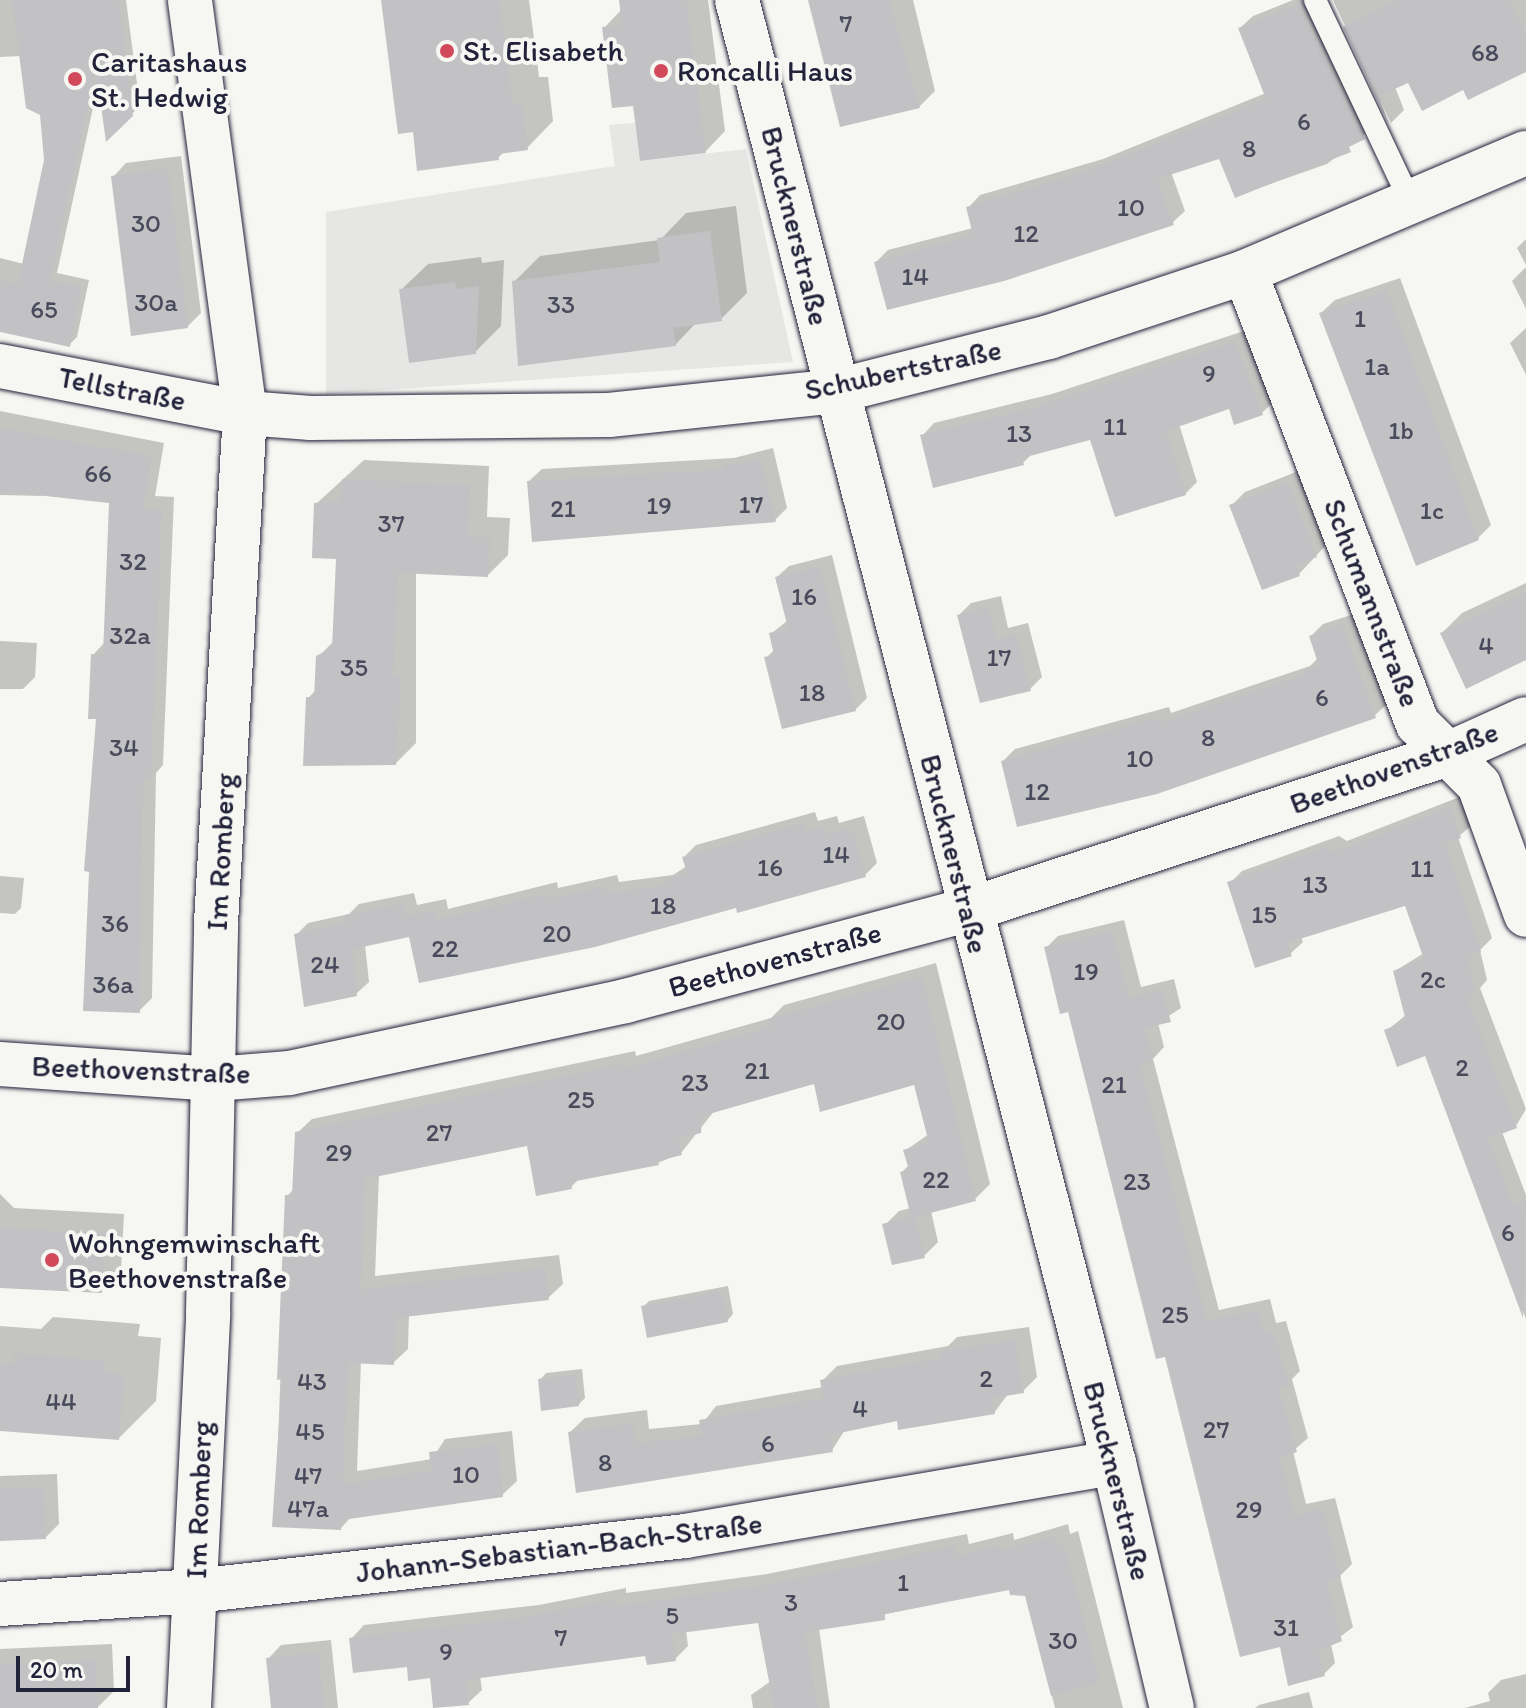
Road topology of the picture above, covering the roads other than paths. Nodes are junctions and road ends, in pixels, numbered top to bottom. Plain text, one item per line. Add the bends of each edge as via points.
1 (190, 0) edge
2 (737, 0) edge
3 (1315, 0) edge
4 (1526, 153) edge
5 (1409, 199) junction
6 (1245, 272) junction
7 (0, 366) edge
8 (837, 391) junction
9 (245, 413) junction
10 (1526, 719) edge
11 (1448, 754) junction
12 (968, 910) junction
13 (1526, 915) edge
14 (0, 1064) edge
15 (215, 1079) junction
16 (1114, 1463) junction
17 (195, 1591) junction
18 (0, 1604) edge
19 (189, 1708) edge
20 (1172, 1708) edge

1 - 9 street, Im Romberg
2 - 8 street, Brucknerstraße
3 - 5 lane
4 - 5 street, Schubertstraße
5 - 6 street, Schubertstraße
6 - 8 street, Schubertstraße via 1049,337
6 - 11 street, Schumannstraße via 1418,724
7 - 9 street, Tellstraße
8 - 9 street, Schubertstraße via 609,415 311,418
8 - 12 street, Brucknerstraße
9 - 15 street, Im Romberg via 216,923
10 - 11 street, Beethovenstraße
11 - 12 street, Beethovenstraße
11 - 13 street, Schumannstraße via 1479,785
12 - 15 street, Beethovenstraße via 625,1001 290,1073
12 - 16 street, Brucknerstraße
14 - 15 street, Beethovenstraße
15 - 17 street, Im Romberg
16 - 17 street, Johann-Sebastian-Bach-Straße via 685,1536
16 - 20 street, Brucknerstraße
17 - 18 street, Johann-Sebastian-Bach-Straße
17 - 19 street, Im Romberg

